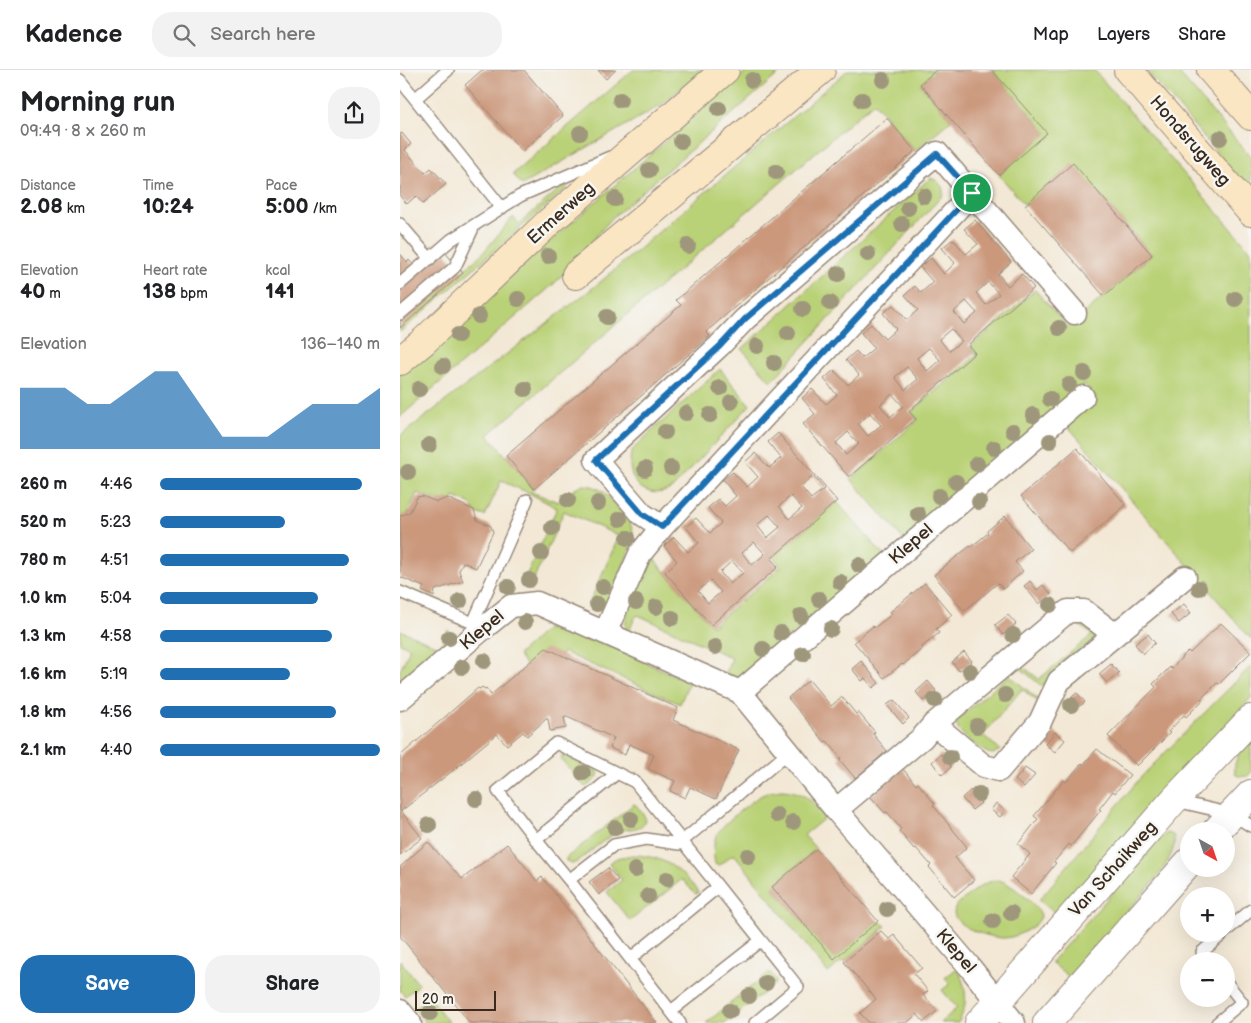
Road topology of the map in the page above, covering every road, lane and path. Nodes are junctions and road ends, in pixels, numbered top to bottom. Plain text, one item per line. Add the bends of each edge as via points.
1 (448, 70) edge
2 (725, 70) edge
3 (821, 70) edge
4 (1128, 70) edge
5 (1211, 70) edge
6 (400, 80) edge
7 (415, 99) junction
8 (1251, 116) edge
9 (641, 143) junction
10 (972, 193) junction
11 (502, 208) junction
12 (1251, 212) edge
13 (400, 224) edge
14 (474, 226) junction
15 (430, 259) junction
16 (576, 275) dead end
17 (400, 284) edge
18 (400, 314) edge
19 (1075, 314) dead end
20 (400, 361) edge
21 (1083, 397) dead end
22 (527, 500) dead end
23 (662, 527) junction
24 (1185, 577) dead end
25 (400, 592) edge
26 (476, 627) junction
27 (604, 633) junction
28 (1115, 634) junction
29 (740, 692) junction
30 (400, 700) edge
31 (1251, 719) edge
32 (934, 724) junction
33 (789, 752) junction
34 (618, 773) junction
35 (1251, 794) edge
36 (1174, 800) junction
37 (836, 810) junction
38 (1228, 822) edge
39 (1234, 822) edge
40 (536, 840) junction
41 (683, 842) junction
42 (1180, 872) edge
43 (569, 880) junction
44 (718, 887) junction
45 (1251, 910) edge
46 (1235, 923) edge
47 (760, 941) junction
48 (1214, 942) edge
49 (1202, 952) edge
50 (631, 958) junction
51 (1235, 993) edge
52 (997, 1002) junction
53 (400, 1010) edge
54 (671, 1011) junction
55 (410, 1023) edge
56 (680, 1023) edge
57 (754, 1023) edge
58 (979, 1023) edge
59 (1014, 1023) edge
60 (1047, 1023) edge
61 (1217, 1023) edge

1 - 7 lane
2 - 9 main road, Ermerweg
3 - 16 main road
4 - 12 main road, Hondsrugweg
5 - 8 main road
6 - 7 lane
7 - 11 lane
9 - 11 lane via 520,196
9 - 20 main road, Ermerweg via 549,222
10 - 19 street
10 - 23 street
10 - 23 street via 937,154 745,319 596,460 642,514
11 - 14 lane
13 - 15 lane
14 - 15 lane via 451,240
14 - 18 lane via 455,267
15 - 17 lane
21 - 29 street, Klepel
22 - 26 lane
23 - 27 street via 640,554
24 - 28 street
25 - 26 lane
26 - 27 street, Klepel via 512,606 537,603
26 - 30 street, Klepel
27 - 29 street, Klepel
28 - 32 street via 1084,611 1068,611
28 - 32 street via 1060,682 1040,722 999,770 984,766
29 - 33 street, Klepel
31 - 36 street, Van Schaikweg
32 - 37 street via 922,738
33 - 37 street, Klepel
33 - 41 lane
34 - 40 lane
34 - 40 lane via 556,743 498,791
34 - 41 lane via 635,782
35 - 39 street
36 - 38 lane
36 - 52 street, Van Schaikweg
37 - 52 street, Klepel
40 - 43 lane
41 - 43 lane via 646,839 614,845
41 - 44 lane
42 - 60 street
43 - 50 lane
44 - 47 lane
44 - 50 lane
45 - 46 lane
47 - 54 lane
47 - 57 lane via 798,987
48 - 49 lane
50 - 54 lane
51 - 61 lane via 1242,1002
52 - 58 street, Van Schaikweg
52 - 59 street, Klepel
53 - 55 street
54 - 56 lane

